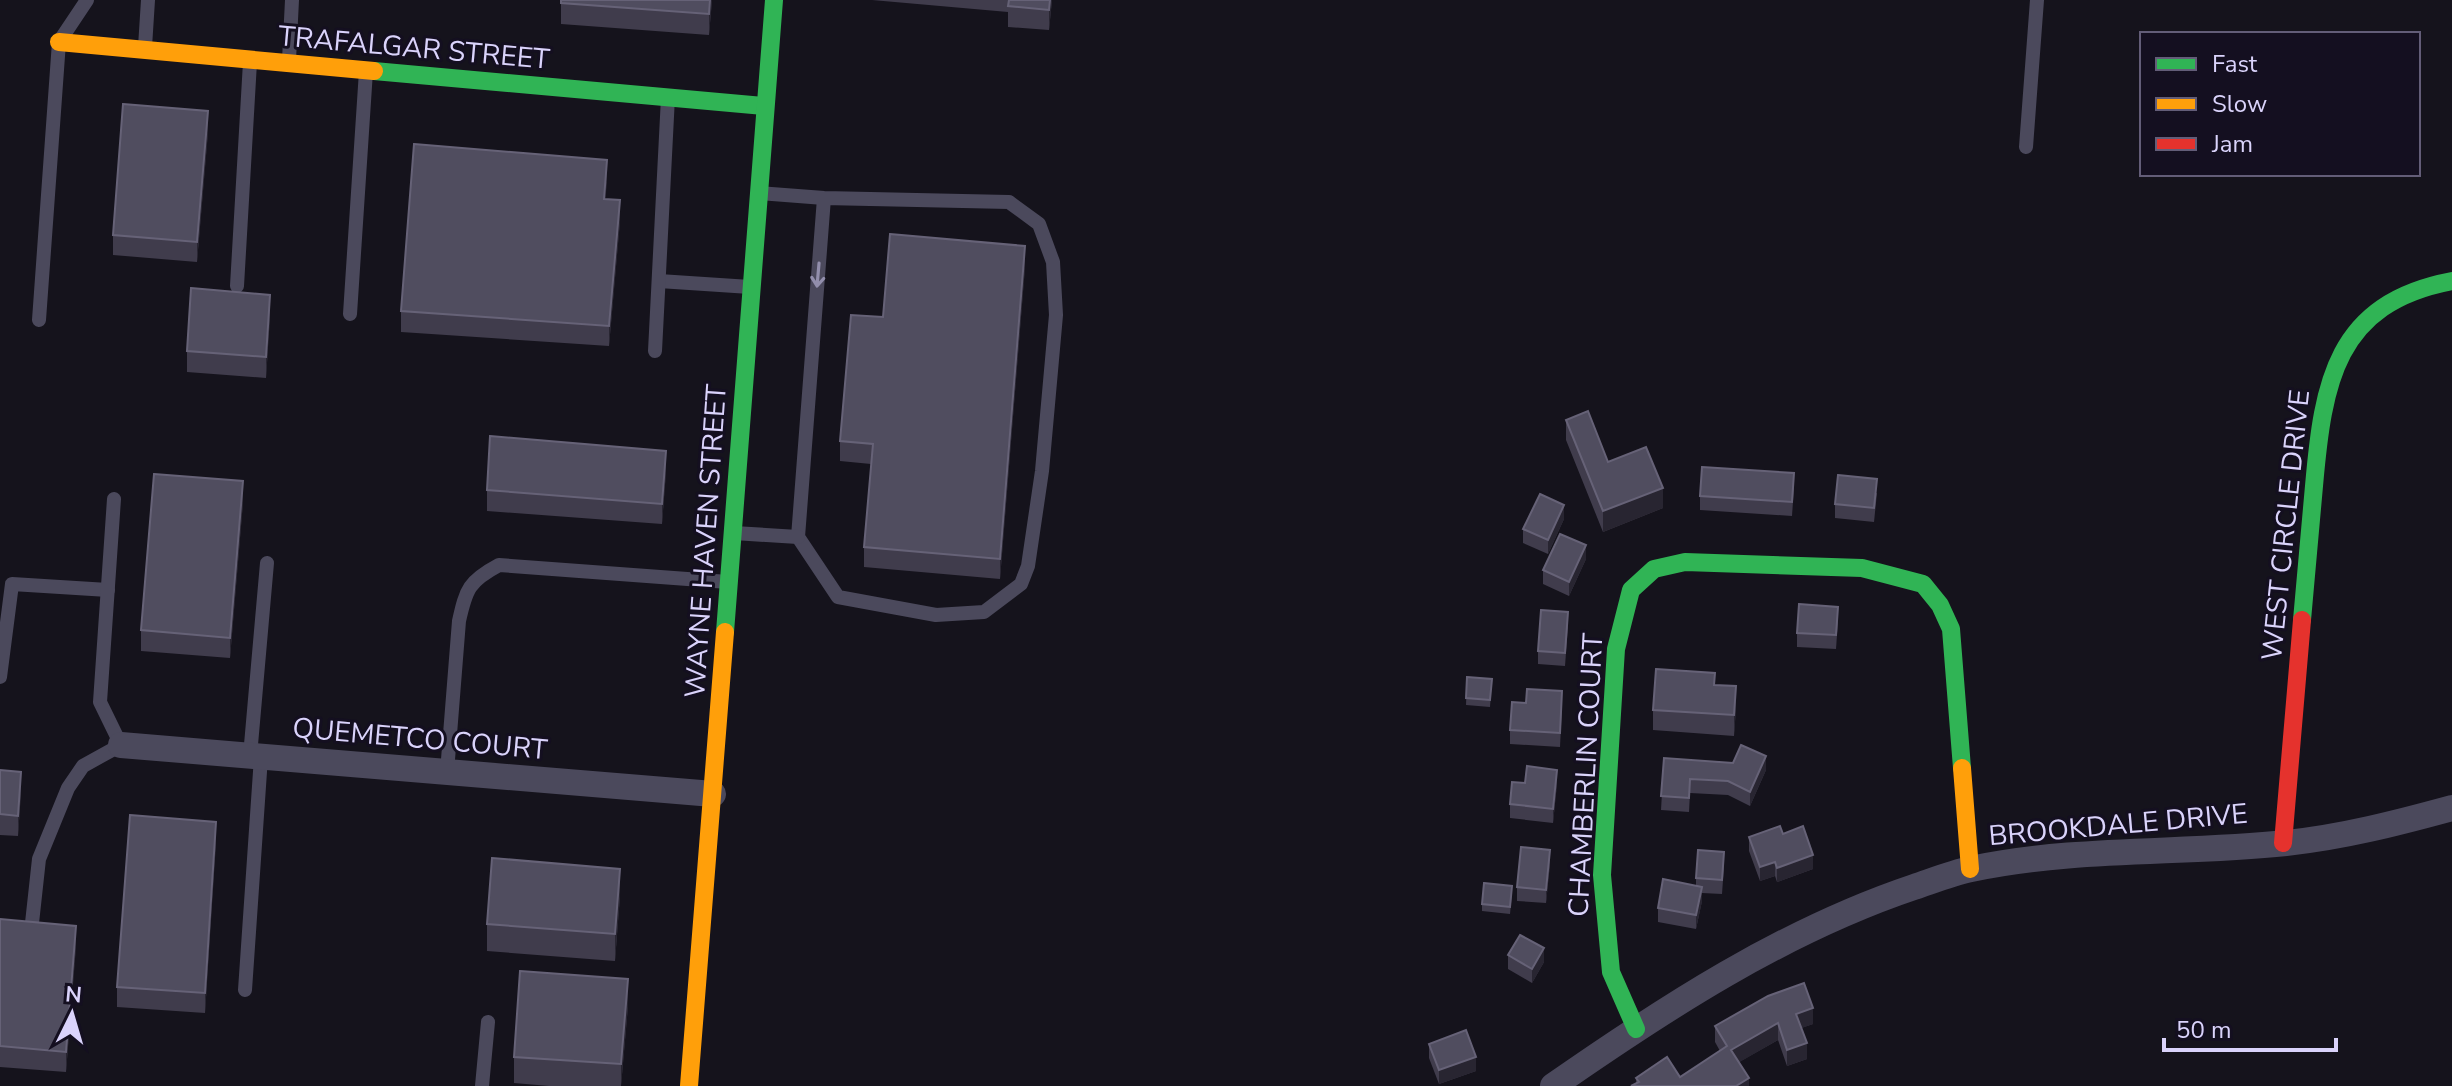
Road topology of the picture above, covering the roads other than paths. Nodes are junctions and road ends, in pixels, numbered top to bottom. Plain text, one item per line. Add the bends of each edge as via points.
1 (87, 0) edge
2 (148, 0) edge
3 (292, 0) edge
4 (774, 0) edge
5 (2037, 0) edge
6 (59, 42) junction
7 (145, 52) junction
8 (250, 62) junction
9 (289, 65) junction
10 (366, 71) junction
11 (668, 97) junction
12 (764, 106) junction
13 (2026, 147) dead end
14 (760, 192) junction
15 (824, 198) junction
16 (659, 281) junction
17 (2452, 281) edge
18 (237, 286) dead end
19 (752, 287) junction
20 (350, 314) dead end
21 (39, 320) dead end
22 (655, 351) dead end
23 (114, 499) dead end
24 (733, 533) junction
25 (798, 537) junction
26 (267, 563) dead end
27 (730, 582) junction
28 (108, 590) junction
29 (0, 677) edge
30 (121, 745) junction
31 (256, 756) junction
32 (447, 772) junction
33 (713, 794) junction
34 (2452, 808) edge
35 (2283, 843) junction
36 (1970, 869) junction
37 (32, 923) edge
38 (245, 990) dead end
39 (488, 1022) dead end
40 (1636, 1029) junction
41 (482, 1086) edge
42 (689, 1086) edge
43 (1553, 1086) edge

1 - 6 lane
2 - 7 lane
3 - 9 lane
4 - 12 street, WAYNE HAVEN STREET
5 - 13 lane
6 - 7 street, TRAFALGAR STREET
6 - 21 lane
7 - 8 street, TRAFALGAR STREET
8 - 9 street, TRAFALGAR STREET
8 - 18 lane
9 - 10 street, TRAFALGAR STREET
10 - 11 street, TRAFALGAR STREET
10 - 20 lane
11 - 12 street, TRAFALGAR STREET
11 - 16 lane
12 - 14 street, WAYNE HAVEN STREET
14 - 15 lane
14 - 19 street, WAYNE HAVEN STREET
15 -> 25 lane
15 - 25 lane via 1009,202 1039,224 1053,262 1056,315 1042,471 1021,584 984,612 936,615 838,597
16 - 19 lane
16 - 22 lane
17 - 35 street, WEST CIRCLE DRIVE via 2384,304 2341,350 2328,381 2320,417
19 - 24 street, WAYNE HAVEN STREET
23 - 28 lane
24 - 25 lane
24 - 27 street, WAYNE HAVEN STREET
26 - 31 lane
27 - 32 lane via 499,565 475,578 459,621
27 - 33 street, WAYNE HAVEN STREET
28 - 29 lane via 12,584
28 - 30 lane via 100,702
30 - 31 street, QUEMETCO COURT
30 - 37 lane via 83,766 68,788 39,859
31 - 32 street, QUEMETCO COURT
31 - 38 lane
32 - 33 street, QUEMETCO COURT
33 - 42 street, WAYNE HAVEN STREET
34 - 35 street, BROOKDALE DRIVE via 2353,835
35 - 36 street, BROOKDALE DRIVE via 2066,856
36 - 40 street, BROOKDALE DRIVE via 1878,899 1803,932
36 - 40 street, CHAMBERLIN COURT via 1951,629 1923,584 1862,568 1685,562 1654,569 1631,590 1616,649 1602,875 1611,972
39 - 41 lane
40 - 43 street, BROOKDALE DRIVE

